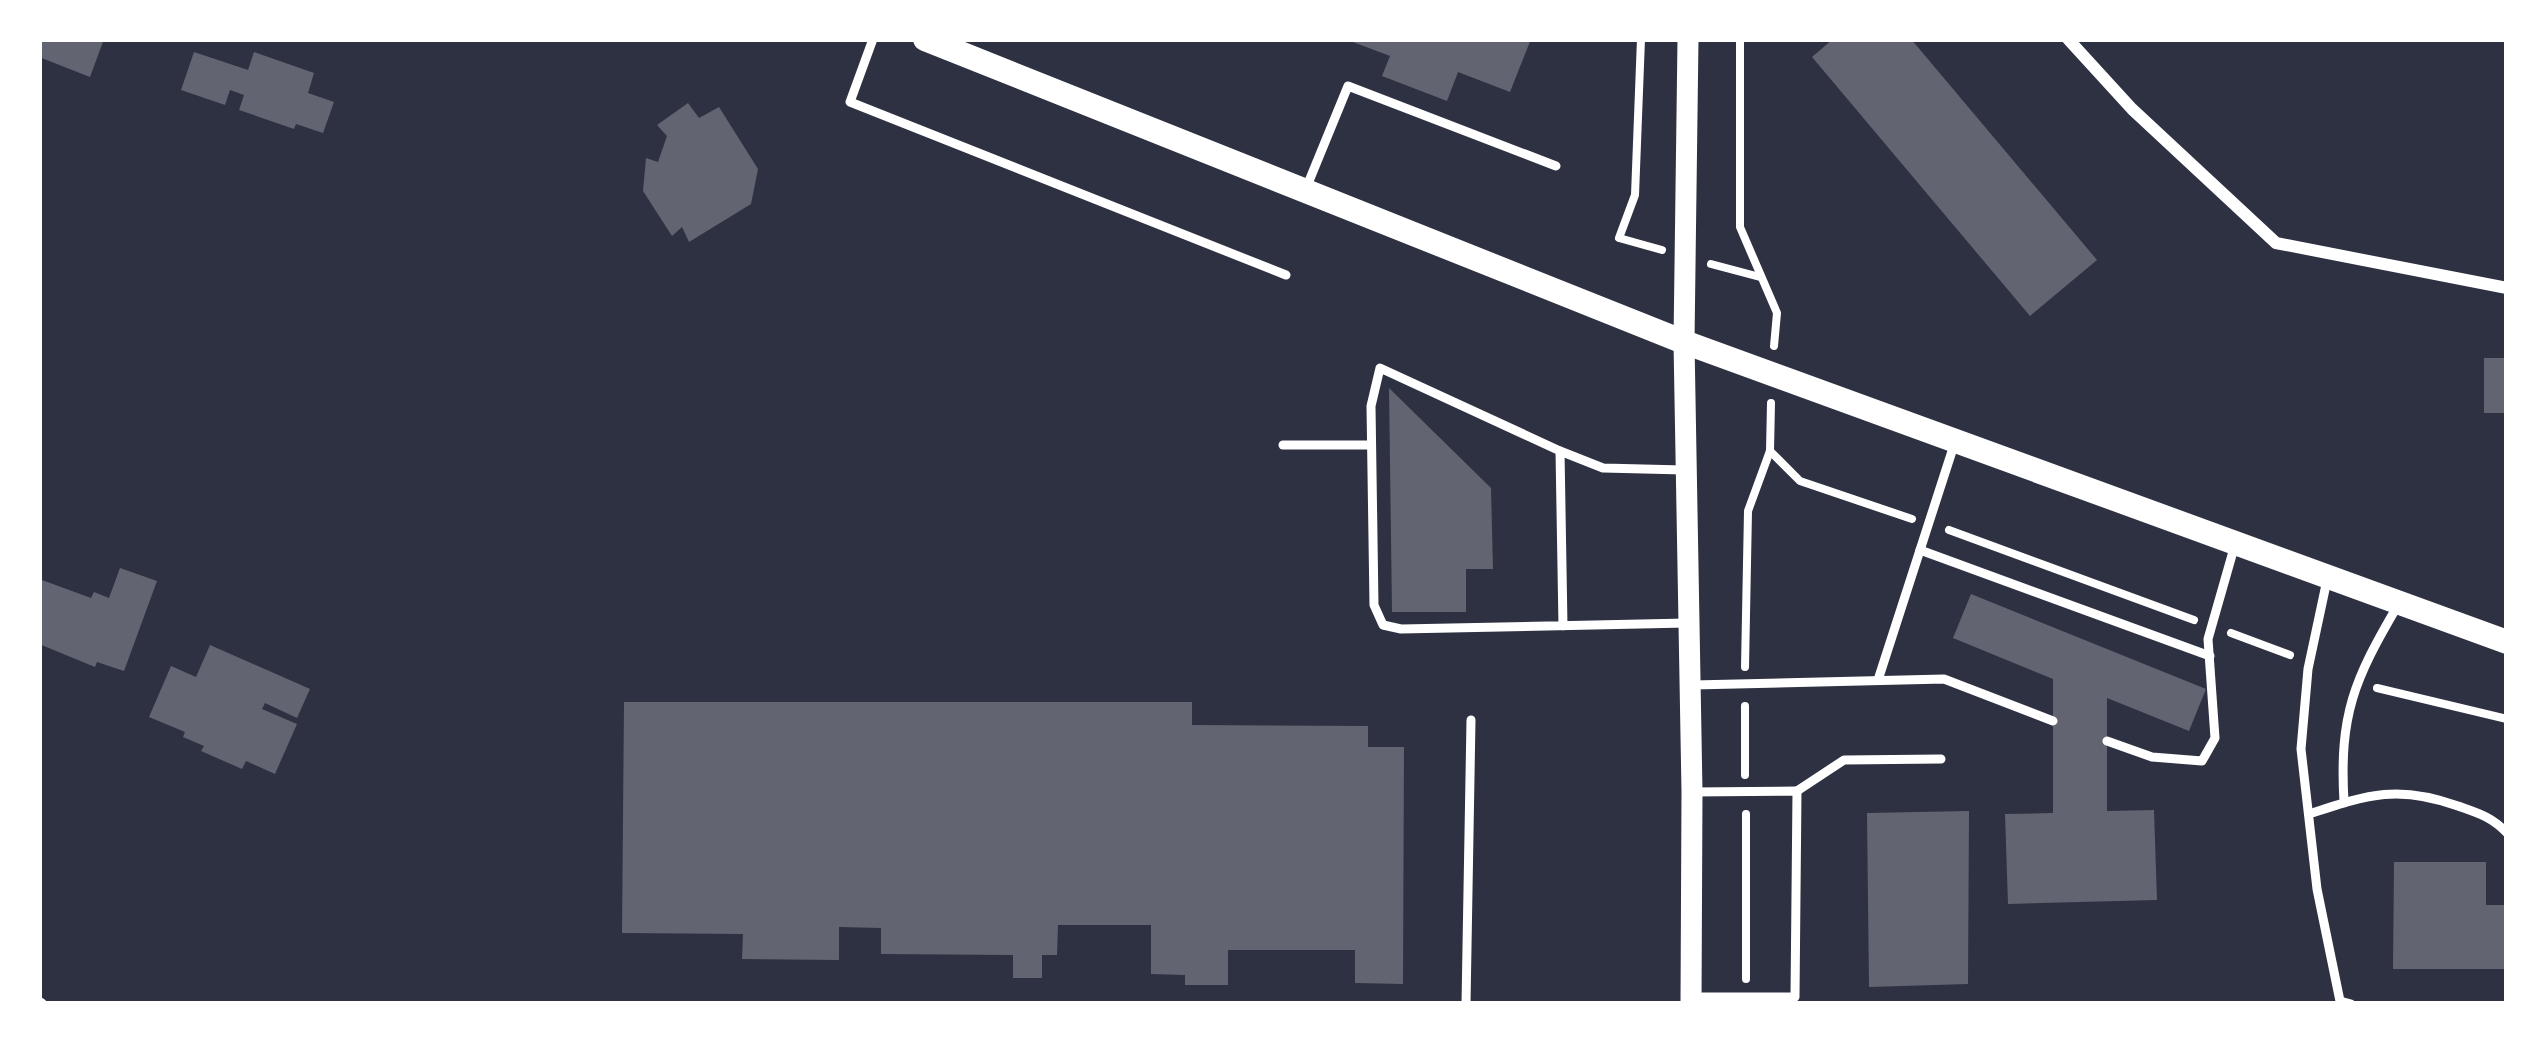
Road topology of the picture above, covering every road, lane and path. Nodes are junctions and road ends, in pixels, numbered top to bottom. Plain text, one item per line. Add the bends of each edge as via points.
1 (873, 39) edge
2 (926, 39) edge
3 (1641, 39) edge
4 (1688, 39) edge
5 (1740, 39) edge
6 (2068, 39) edge
7 (1556, 166) dead end
8 (1305, 190) junction
9 (1619, 238) dead end
10 (1738, 272) dead end
11 (1286, 275) dead end
12 (1762, 277) junction
13 (2507, 288) edge
14 (1777, 313) dead end
15 (1684, 342) junction
16 (1955, 440) junction
17 (1283, 446) dead end
18 (1371, 446) junction
19 (1560, 451) junction
20 (1686, 470) junction
21 (1908, 518) dead end
22 (1984, 541) dead end
23 (2236, 541) junction
24 (1920, 550) junction
25 (2328, 575) junction
26 (2400, 601) junction
27 (2172, 613) dead end
28 (1687, 623) junction
29 (1563, 626) junction
30 (2242, 637) dead end
31 (2507, 642) edge
32 (2288, 655) dead end
33 (2210, 656) junction
34 (1877, 680) junction
35 (1745, 684) junction
36 (1688, 685) junction
37 (2376, 688) dead end
38 (2507, 718) edge
39 (1471, 721) dead end
40 (2054, 721) dead end
41 (2107, 741) dead end
42 (1941, 759) dead end
43 (1797, 791) junction
44 (1692, 792) junction
45 (1746, 792) junction
46 (2344, 802) junction
47 (2309, 814) junction
48 (2507, 832) edge
49 (1746, 998) junction
50 (1691, 1001) edge
51 (1466, 1004) edge
52 (2351, 1004) edge

1 - 11 lane via 850,102
2 - 8 main road
3 - 9 path via 1635,195
4 - 15 street
5 - 12 path via 1741,227
6 - 13 street via 2276,243
7 - 8 lane via 1348,86
8 - 15 main road
10 - 12 path
12 - 14 path
15 - 16 main road
15 - 20 street
16 - 23 main road
16 - 24 lane
17 - 18 lane
18 - 19 lane via 1380,368
18 - 29 lane via 1374,604 1383,625
19 - 20 lane via 1604,467
19 - 29 lane
20 - 28 street
21 - 35 path via 1800,481 1770,451 1748,511
22 - 27 path
23 - 25 main road
23 - 33 lane
24 - 33 lane
24 - 34 lane
25 - 26 main road
25 - 47 lane via 2301,749
26 - 31 main road
26 - 46 lane via 2346,712
28 - 29 lane
28 - 36 street
30 - 32 path
33 - 41 lane via 2215,738 2202,761 2152,757
34 - 35 lane
34 - 40 lane via 1944,679
35 - 36 lane
35 - 45 path
36 - 44 street
37 - 38 path
39 - 51 lane
42 - 43 lane via 1844,760
43 - 45 lane
43 - 49 lane via 1795,998
44 - 45 lane
44 - 50 street
45 - 49 path
46 - 47 lane
46 - 48 lane via 2422,793 2493,818
47 - 52 lane via 2340,1001
49 - 50 lane

